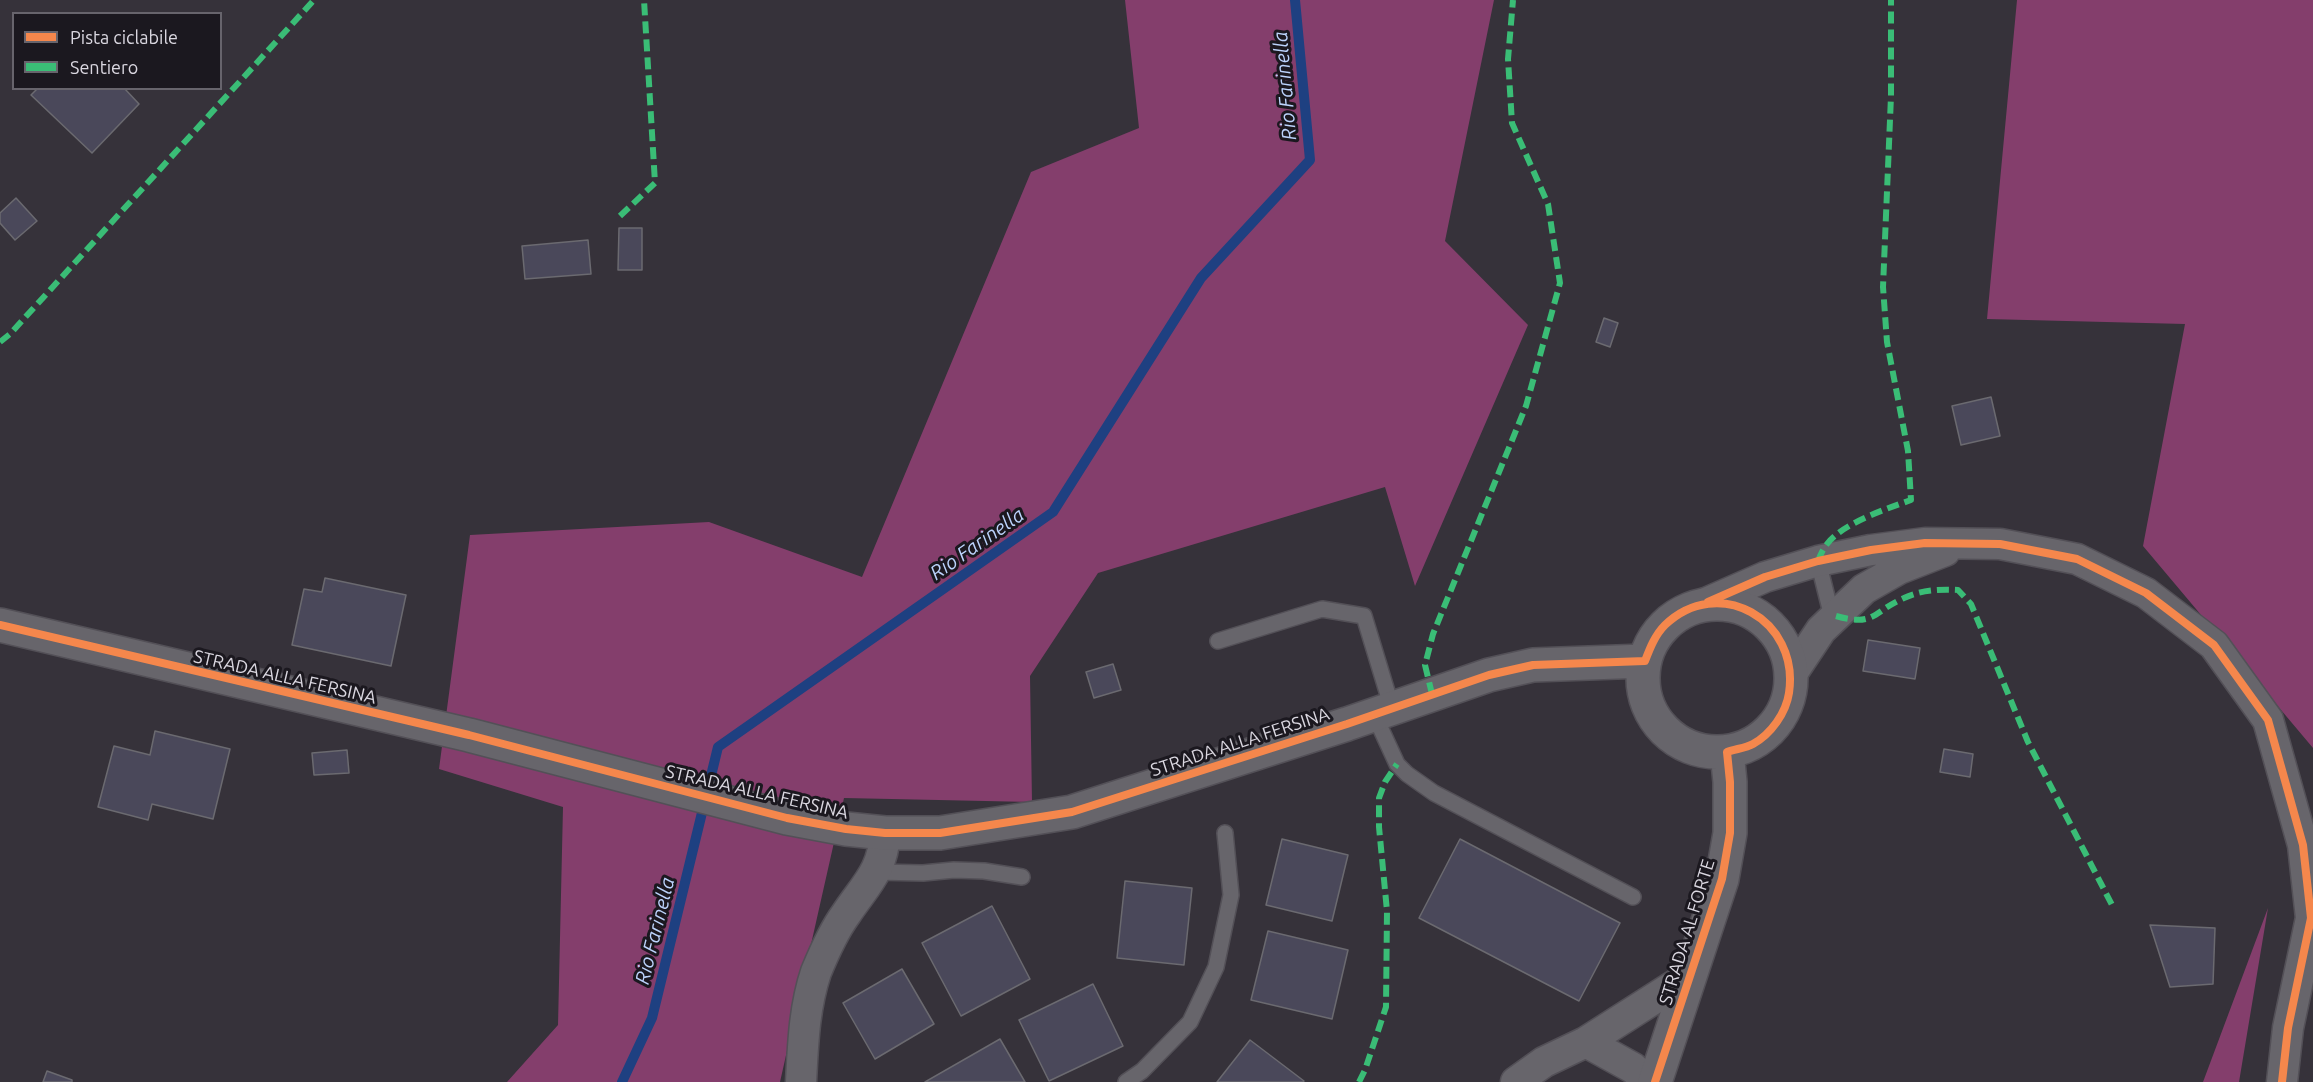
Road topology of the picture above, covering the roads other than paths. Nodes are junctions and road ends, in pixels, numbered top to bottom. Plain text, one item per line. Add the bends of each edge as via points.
1 (1959, 545) junction
2 (1818, 561) junction
3 (1699, 606) junction
4 (1836, 616) junction
5 (0, 625) edge
6 (1218, 641) dead end
7 (1645, 661) junction
8 (1791, 675) junction
9 (1383, 711) junction
10 (1726, 752) junction
11 (885, 833) junction
12 (1225, 833) dead end
13 (876, 872) junction
14 (1022, 877) dead end
15 (1633, 897) dead end
16 (1691, 975) junction
17 (1586, 1042) junction
18 (801, 1082) edge
19 (1126, 1082) edge
20 (1516, 1082) edge
21 (1649, 1082) edge
22 (1654, 1082) edge
23 (2282, 1082) edge

1 - 2 street via 1925,543
1 - 4 street via 1899,569 1864,589
1 - 23 street via 2000,544 2077,559 2146,593 2214,645 2268,720 2303,845 2311,918 2288,1028
2 - 3 street via 1765,577
2 - 4 lane
3 - 7 street via 1680,613 1664,626
3 - 8 street via 1720,603 1762,618 1778,634 1788,654
4 - 8 street via 1821,630
5 - 11 street, STRADA ALLA FERSINA via 469,735 788,818
6 - 9 lane via 1322,609 1364,616
7 - 9 street, STRADA ALLA FERSINA via 1533,665 1489,675
7 - 10 street via 1644,689 1653,716 1672,738 1698,750
8 - 10 street via 1787,703 1774,726 1753,744
9 - 11 street, STRADA ALLA FERSINA via 1072,812 940,833
9 - 15 lane via 1397,764 1407,774 1434,793
10 - 16 street, STRADA AL FORTE via 1730,833 1722,879
11 - 13 street via 884,853
12 - 19 lane via 1231,895 1216,967 1190,1022
13 - 14 lane via 984,871
13 - 18 street via 844,916 816,972 803,1028
16 - 17 street
16 - 22 street, STRADA AL FORTE
17 - 20 street via 1544,1062
17 - 21 street via 1633,1068

